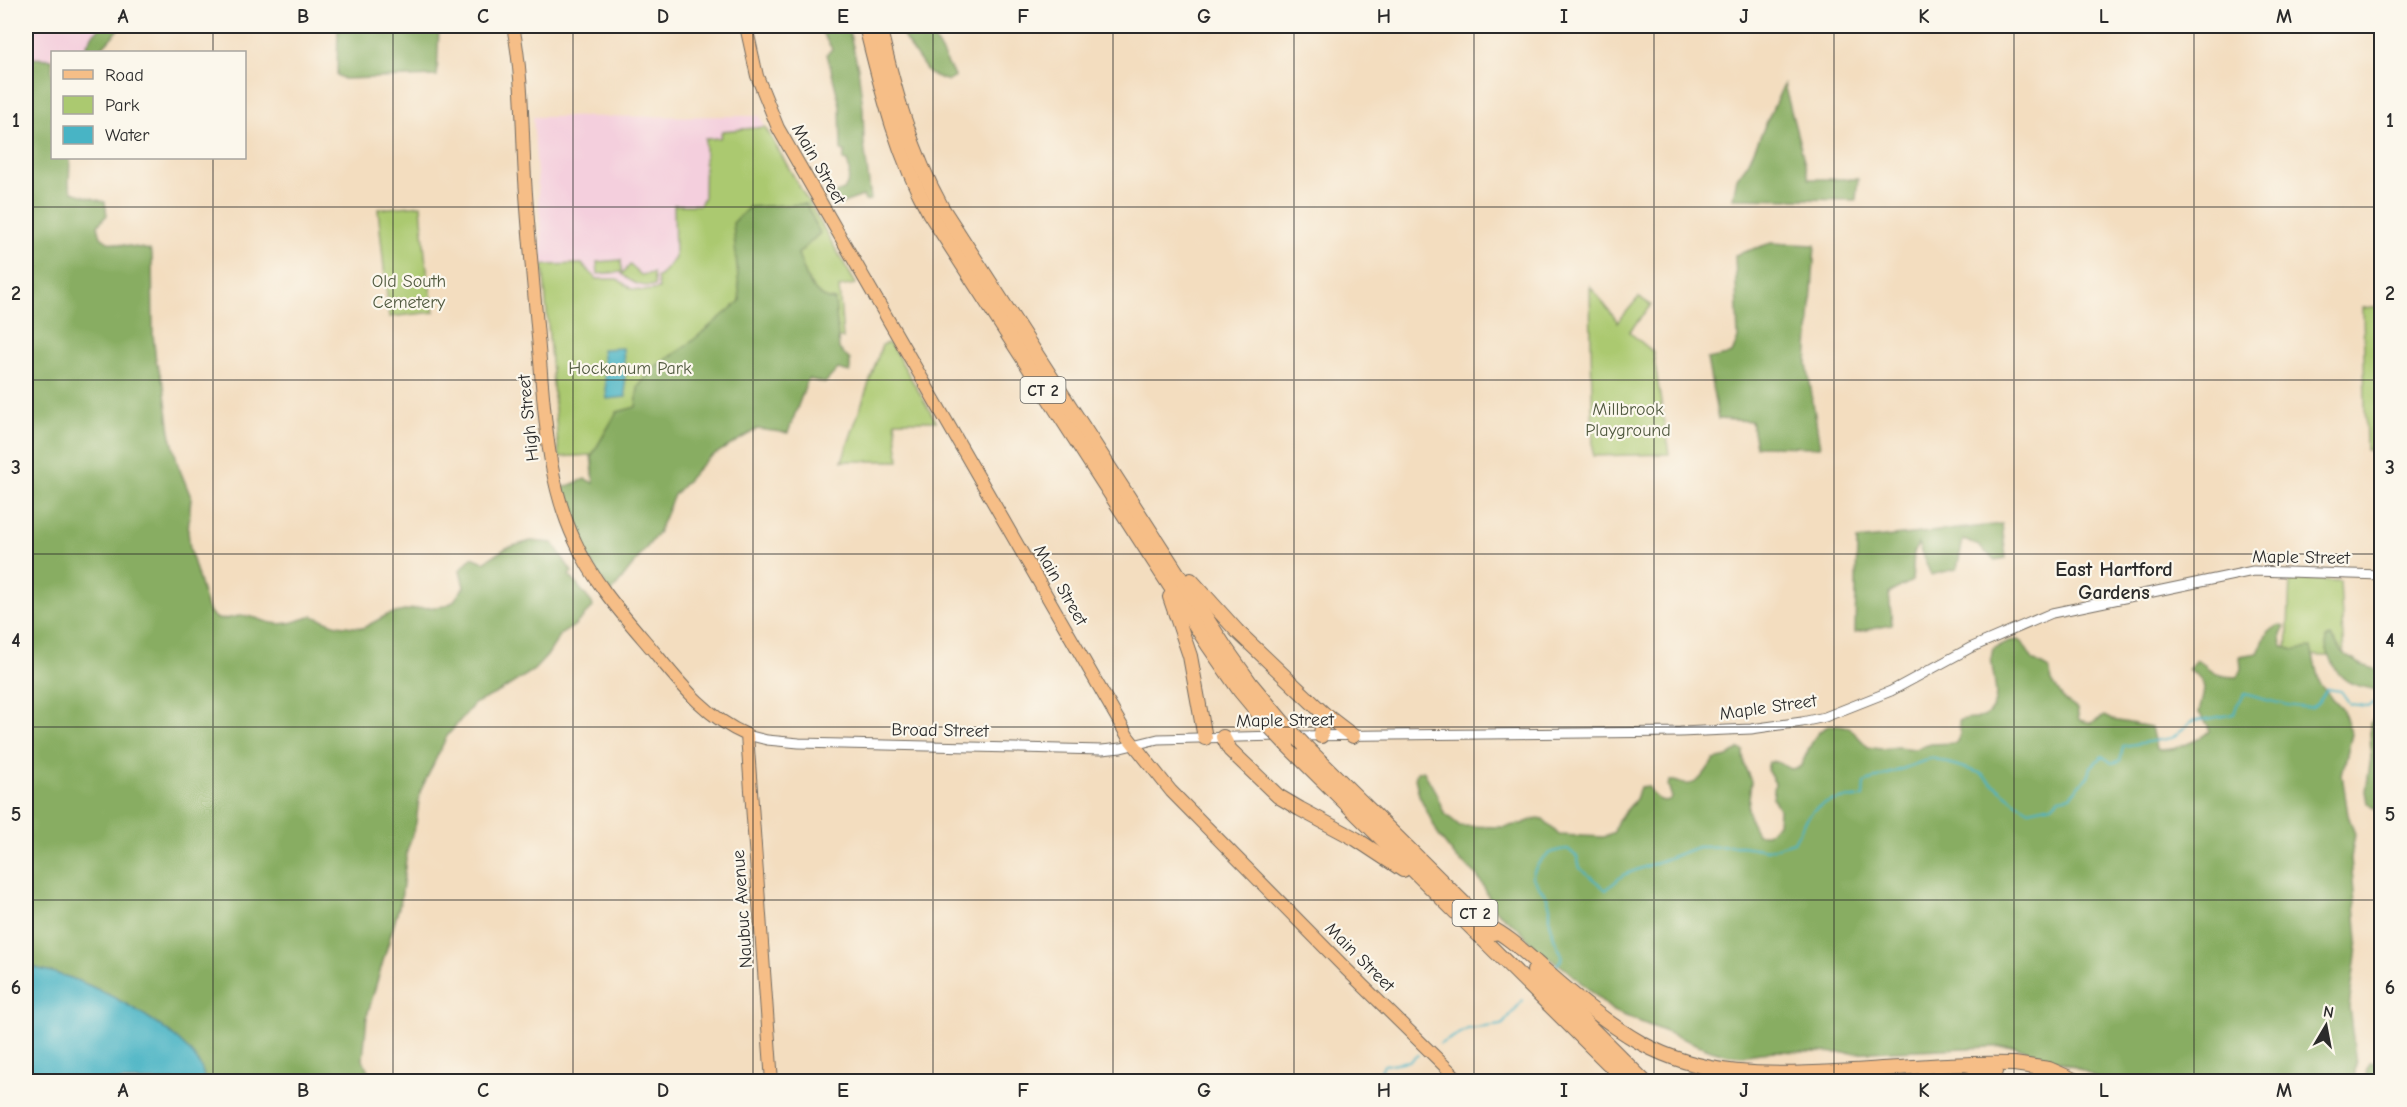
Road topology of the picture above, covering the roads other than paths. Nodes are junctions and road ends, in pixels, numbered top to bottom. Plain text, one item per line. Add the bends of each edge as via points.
1 (513, 26) edge
2 (746, 26) edge
3 (866, 26) edge
4 (879, 26) edge
5 (925, 190) junction
6 (933, 206) junction
7 (1154, 538) junction
8 (1160, 570) junction
9 (2382, 575) edge
10 (1323, 713) junction
11 (747, 735) junction
12 (1321, 736) junction
13 (1353, 736) junction
14 (1205, 738) junction
15 (1223, 738) junction
16 (1134, 745) junction
17 (1453, 909) junction
18 (1489, 927) junction
19 (772, 1082) edge
20 (1461, 1082) edge
21 (1627, 1082) edge
22 (1645, 1082) edge
23 (1954, 1082) edge
24 (2061, 1082) edge
25 (2079, 1082) edge

1 - 11 main road, High Street via 547,436 563,512 585,563 614,605 699,704
2 - 16 main road, Main Street via 757,76 778,128
3 - 5 highway, CT 2 via 891,124
4 - 5 highway, CT 2
5 - 6 highway, CT 2
6 - 7 highway, CT 2
6 - 8 highway, CT 2
7 - 10 highway via 1222,616
7 - 18 highway, CT 2, bridge via 1241,671 1287,727
8 - 14 highway via 1185,639
8 - 17 highway, CT 2, bridge via 1229,676 1270,727
9 - 13 street, Maple Street via 2253,571 2052,613 1970,648 1891,691 1802,722 1731,731
10 - 12 highway
10 - 13 highway
11 - 16 street, Broad Street via 799,743 1102,750
11 - 19 main road, Naubuc Avenue
12 - 13 street, Maple Street
12 - 15 street, Maple Street
14 - 15 street, Maple Street
14 - 16 street, Maple Street via 1152,739
15 - 17 highway via 1231,751 1278,795 1372,848
16 - 20 main road, Main Street via 1198,819
17 - 21 highway, CT 2
18 - 22 highway, CT 2
18 - 25 highway via 1509,938 1620,1030 1663,1053 1700,1066 1776,1075 2014,1064 2049,1069
23 - 24 highway via 1997,1071 2036,1074

